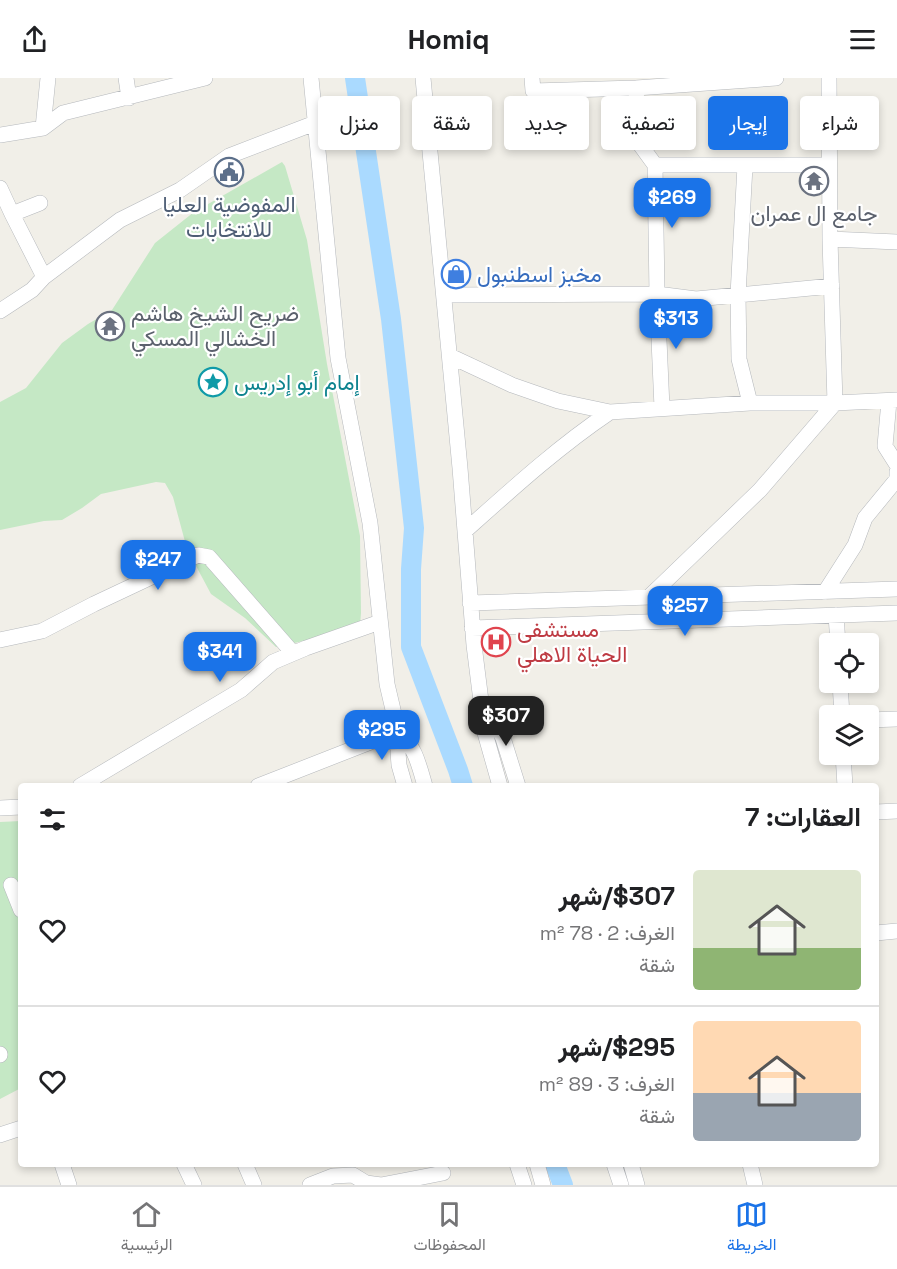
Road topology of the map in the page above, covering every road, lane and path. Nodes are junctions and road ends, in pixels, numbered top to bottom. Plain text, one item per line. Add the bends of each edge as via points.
1 (48, 78) edge
2 (126, 78) edge
3 (205, 78) edge
4 (311, 78) edge
5 (423, 78) edge
6 (532, 78) edge
7 (776, 78) edge
8 (829, 78) edge
9 (636, 88) junction
10 (129, 98) junction
11 (315, 123) junction
12 (43, 128) junction
13 (0, 135) edge
14 (655, 165) junction
15 (829, 165) junction
16 (745, 166) junction
17 (0, 188) edge
18 (40, 202) dead end
19 (12, 214) junction
20 (830, 239) junction
21 (897, 242) edge
22 (44, 277) junction
23 (832, 286) junction
24 (657, 294) junction
25 (444, 295) junction
26 (738, 295) junction
27 (0, 312) edge
28 (450, 356) junction
29 (893, 400) edge
30 (750, 403) junction
31 (835, 403) junction
32 (663, 408) junction
33 (610, 412) junction
34 (897, 465) edge
35 (897, 471) edge
36 (465, 531) junction
37 (897, 589) edge
38 (825, 592) junction
39 (649, 597) junction
40 (471, 603) junction
41 (897, 613) edge
42 (836, 615) junction
43 (380, 622) junction
44 (472, 628) junction
45 (837, 633) edge
46 (0, 640) edge
47 (293, 653) junction
48 (482, 714) junction
49 (897, 718) edge
50 (879, 719) edge
51 (398, 736) junction
52 (844, 765) edge
53 (85, 783) edge
54 (266, 783) edge
55 (404, 783) edge
56 (424, 783) edge
57 (499, 783) edge
58 (517, 783) edge
59 (845, 783) edge
60 (18, 807) edge
61 (0, 808) edge
62 (897, 811) edge
63 (879, 812) edge
64 (11, 885) edge
65 (18, 902) edge
66 (897, 931) edge
67 (879, 933) edge
68 (18, 1129) edge
69 (0, 1135) edge
70 (63, 1167) edge
71 (185, 1167) edge
72 (246, 1167) edge
73 (518, 1167) edge
74 (538, 1167) edge
75 (615, 1167) edge
76 (632, 1167) edge
77 (751, 1167) edge
78 (444, 1174) edge
79 (69, 1185) edge
80 (194, 1185) edge
81 (254, 1185) edge
82 (310, 1185) edge
83 (524, 1185) edge
84 (543, 1185) edge
85 (621, 1185) edge
86 (637, 1185) edge
87 (755, 1185) edge

1 - 12 street
2 - 10 street
3 - 10 street
4 - 11 street
5 - 25 street
6 - 9 street via 533,91
7 - 9 street
8 - 15 street
9 - 14 street via 639,143
10 - 12 street via 63,113
11 - 22 street via 229,156 180,190 120,220
11 - 43 street via 338,358 370,523
12 - 13 street
14 - 16 street
14 - 24 street
15 - 16 street
15 - 20 street
16 - 26 street
17 - 19 street
18 - 19 street
19 - 22 street
20 - 21 street
20 - 23 street
22 - 27 street
23 - 26 street
23 - 31 street
24 - 25 street
24 - 26 street via 696,299
24 - 32 street
25 - 28 street
26 - 30 street via 739,359
28 - 33 street via 512,385 558,401
28 - 36 street
29 - 31 street
29 - 34 street via 885,446
30 - 31 street
30 - 32 street
31 - 39 street via 760,490
32 - 33 street
33 - 36 street via 579,432
35 - 38 street via 897,478 865,518 855,545
36 - 40 street
37 - 38 street
38 - 39 street
39 - 40 street
40 - 44 street
41 - 42 street
42 - 44 street
42 - 45 street
43 - 47 street
43 - 51 street
44 - 48 street
46 - 47 street via 42,631 198,555 209,556
47 - 53 street via 273,662 241,690
48 - 57 street
48 - 58 street via 489,716 500,731
49 - 50 street
51 - 54 street via 373,741
51 - 55 street
51 - 56 street via 405,737 414,752
52 - 59 street
60 - 61 street
62 - 63 street
64 - 65 street
66 - 67 street
68 - 69 street
70 - 79 street
71 - 80 street
72 - 81 street
73 - 83 street
74 - 84 street
75 - 85 street
76 - 86 street
77 - 87 street
78 - 82 street via 381,1185 366,1183 353,1175 333,1176

